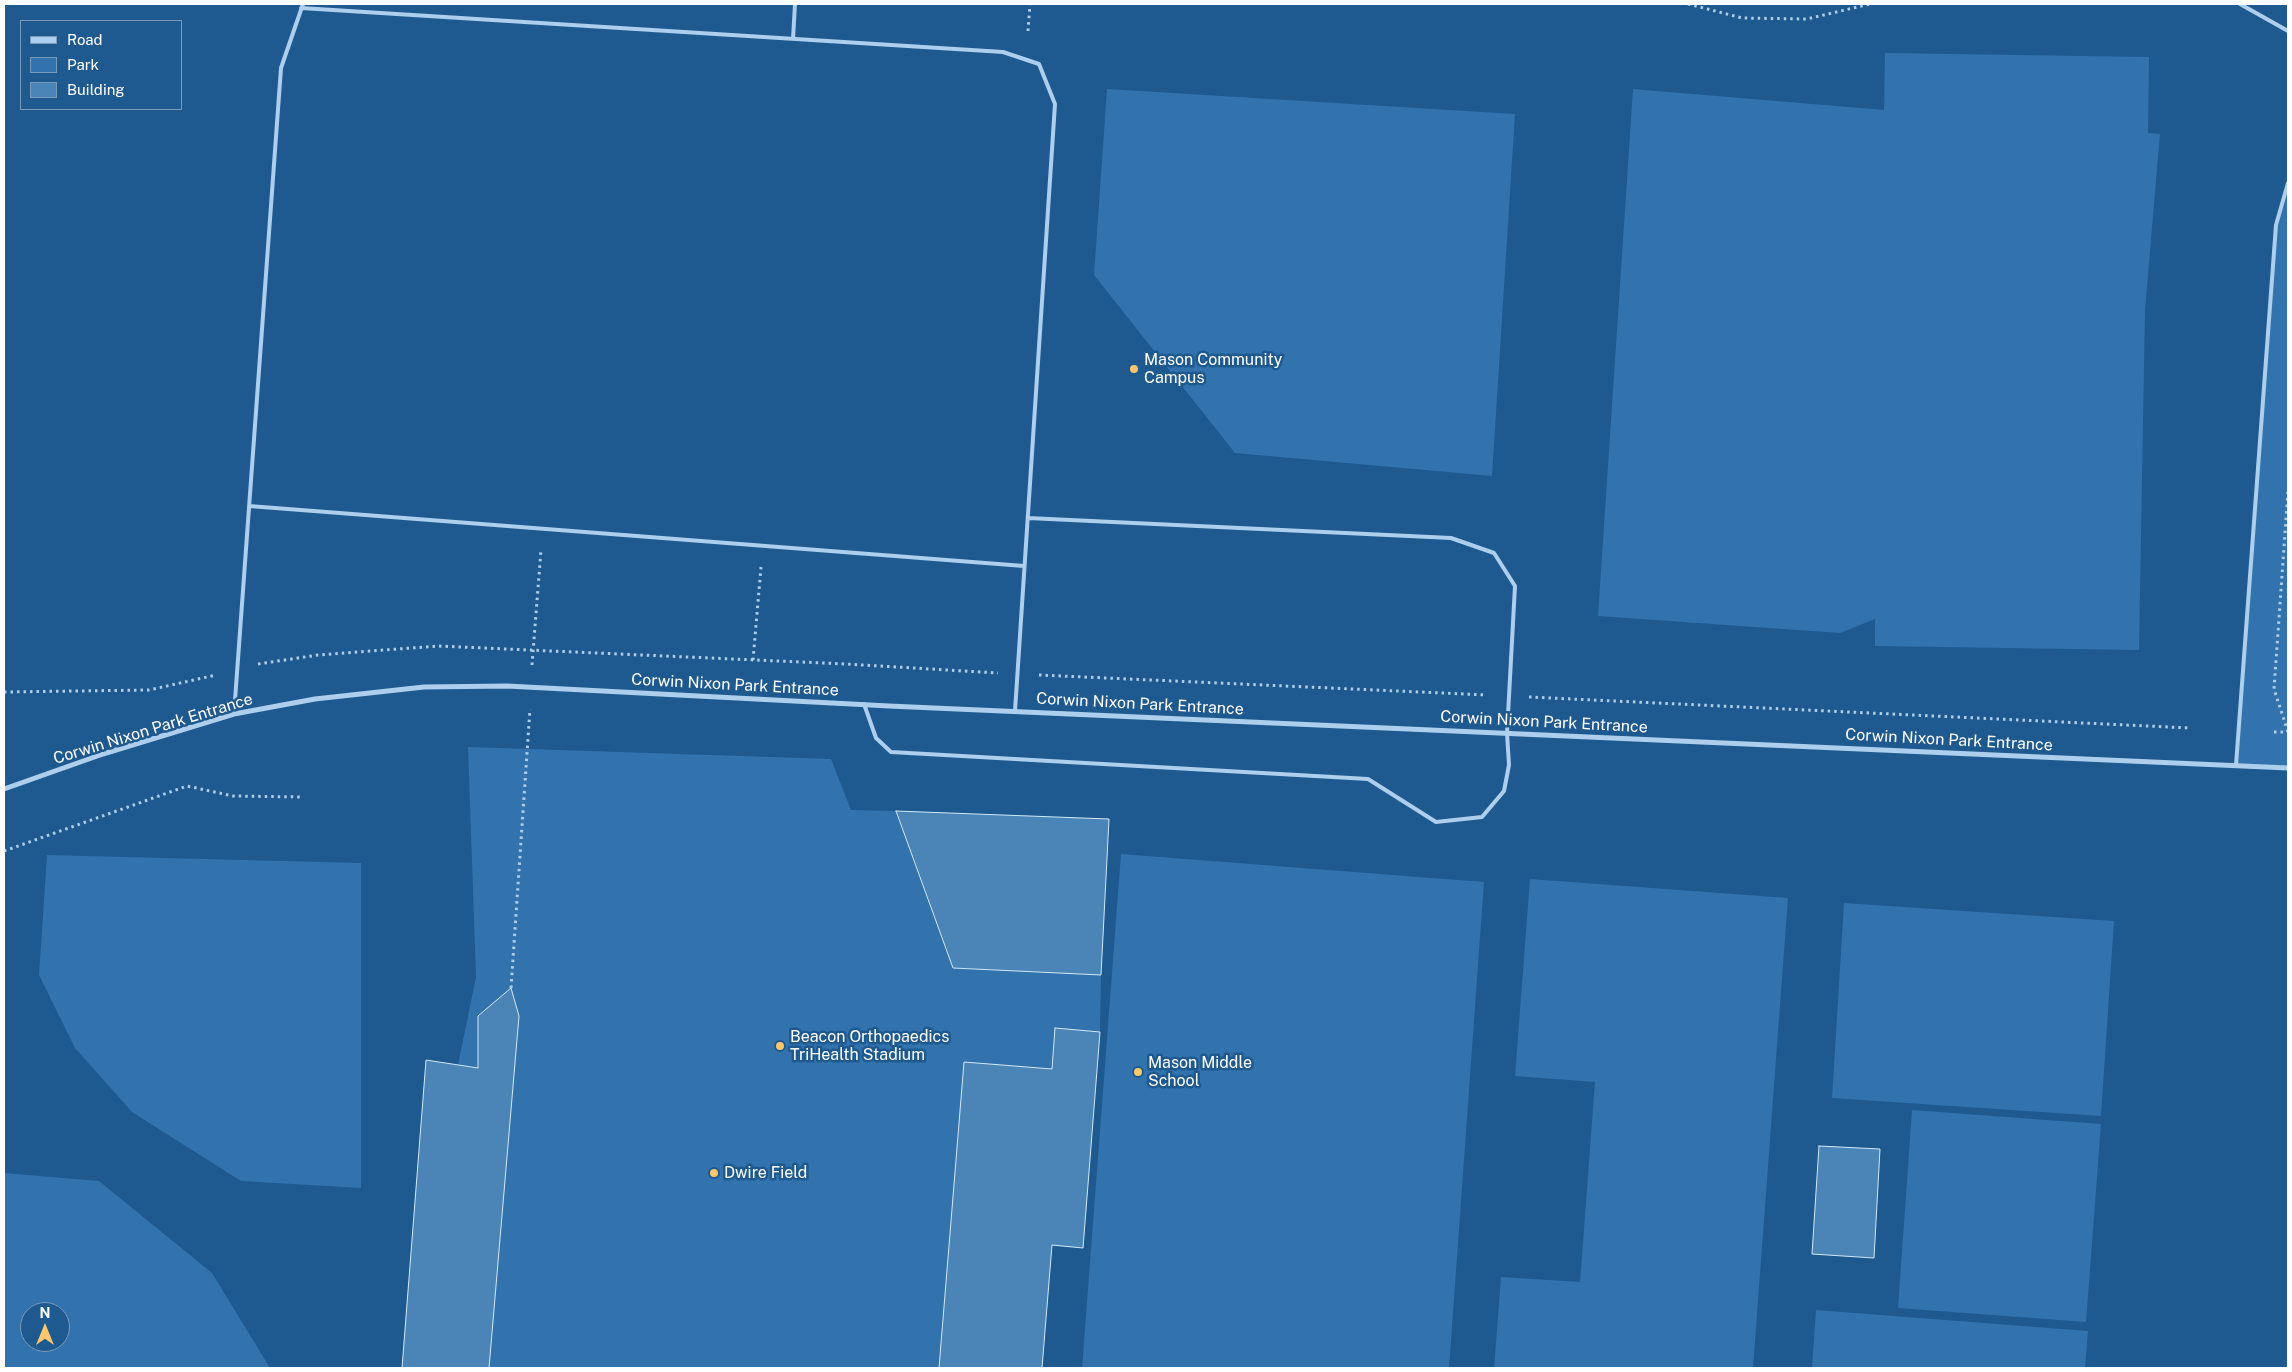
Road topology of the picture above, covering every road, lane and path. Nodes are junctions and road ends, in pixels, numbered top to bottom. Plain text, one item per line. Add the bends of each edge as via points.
1 (795, 4) edge
2 (1030, 4) edge
3 (1688, 4) edge
4 (1870, 4) edge
5 (2240, 4) edge
6 (302, 6) edge
7 (2288, 30) edge
8 (1028, 31) dead end
9 (793, 38) junction
10 (2288, 183) edge
11 (2288, 491) edge
12 (249, 506) junction
13 (1028, 518) junction
14 (543, 529) junction
15 (762, 546) junction
16 (1024, 566) junction
17 (534, 650) junction
18 (753, 660) junction
19 (264, 662) dead end
20 (532, 665) dead end
21 (979, 672) dead end
22 (1039, 675) dead end
23 (200, 679) dead end
24 (4, 692) edge
25 (1487, 695) dead end
26 (1533, 698) dead end
27 (864, 704) junction
28 (530, 709) dead end
29 (1014, 711) junction
30 (234, 714) junction
31 (2190, 728) dead end
32 (2274, 732) dead end
33 (2288, 732) edge
34 (1506, 733) junction
35 (2236, 765) junction
36 (2288, 768) edge
37 (4, 789) edge
38 (303, 797) dead end
39 (4, 851) edge
40 (511, 988) dead end

1 - 9 lane
2 - 8 path
3 - 4 path via 1742,18 1807,19
5 - 7 lane
6 - 9 lane
6 - 12 lane via 280,68
9 - 13 lane via 1003,52 1039,64 1055,104
10 - 35 lane via 2276,225
11 - 33 path via 2274,689
12 - 14 lane
12 - 30 lane
13 - 16 lane
13 - 34 lane via 1451,538 1494,553 1514,586
14 - 15 lane
14 - 17 path
15 - 16 lane
15 - 18 path
16 - 29 lane
17 - 18 path
17 - 19 path via 438,646
17 - 20 path
18 - 21 path
22 - 25 path
23 - 24 path via 149,690
26 - 31 path
27 - 29 street, Corwin Nixon Park Entrance
27 - 30 street, Corwin Nixon Park Entrance via 506,686 424,687 315,699
27 - 34 lane via 876,738 891,752 1368,779 1436,822 1482,817 1504,792 1509,765
28 - 40 path
29 - 34 street, Corwin Nixon Park Entrance
30 - 37 street, Corwin Nixon Park Entrance via 103,754
32 - 33 path
34 - 35 street, Corwin Nixon Park Entrance
35 - 36 street, Corwin Nixon Park Entrance
38 - 39 path via 233,796 187,786

